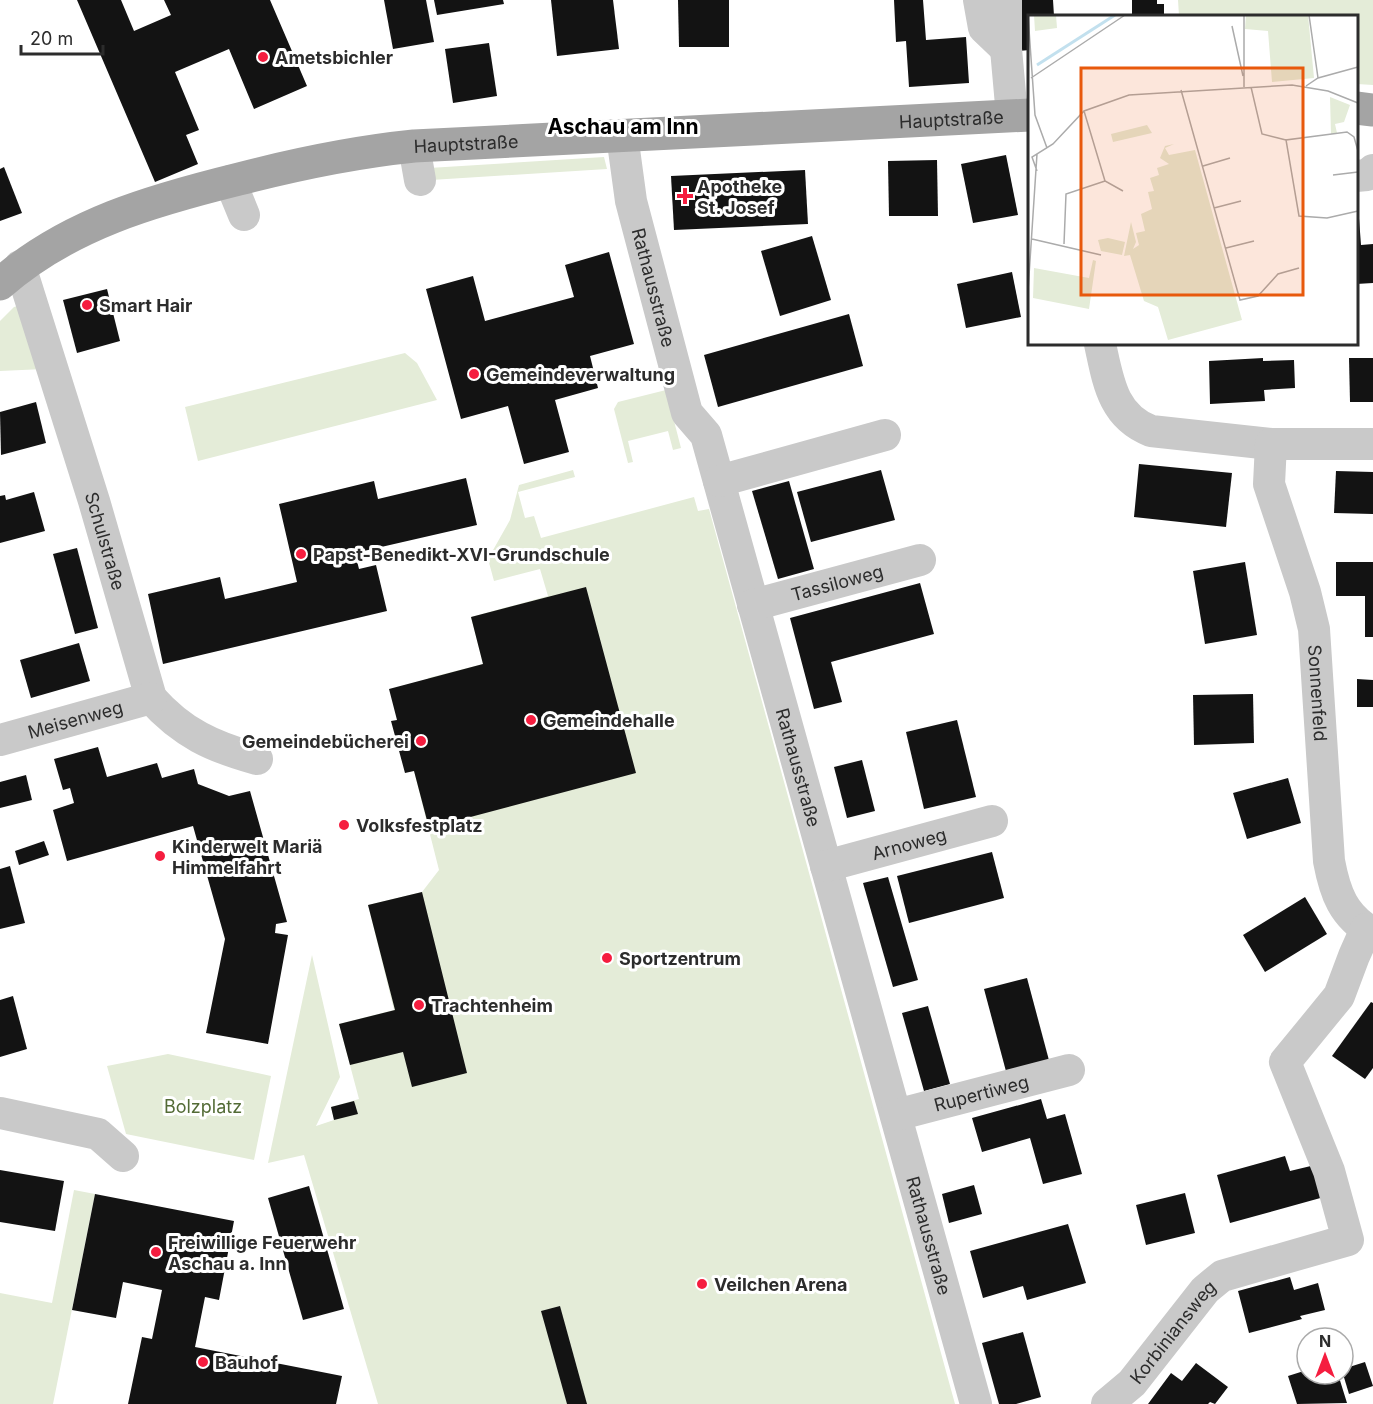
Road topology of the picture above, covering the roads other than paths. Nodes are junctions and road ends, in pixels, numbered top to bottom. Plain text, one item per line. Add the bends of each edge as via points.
1 (980, 0) edge
2 (1006, 0) edge
3 (1006, 49) junction
4 (1358, 108) edge
5 (1373, 110) edge
6 (1021, 115) edge
7 (622, 135) junction
8 (414, 146) junction
9 (1373, 170) edge
10 (1358, 176) edge
11 (420, 180) dead end
12 (230, 181) junction
13 (243, 214) dead end
14 (10, 275) edge
15 (1100, 345) edge
16 (885, 435) dead end
17 (1271, 444) junction
18 (1373, 444) edge
19 (719, 482) junction
20 (920, 560) dead end
21 (753, 605) junction
22 (151, 698) junction
23 (0, 740) edge
24 (257, 759) dead end
25 (992, 821) dead end
26 (826, 866) junction
27 (1370, 931) edge
28 (1069, 1070) dead end
29 (0, 1113) edge
30 (896, 1115) junction
31 (123, 1156) dead end
32 (976, 1404) edge
33 (1107, 1404) edge

1 - 3 street via 984,28
2 - 3 street
3 - 6 street
4 - 5 main road
6 - 7 main road, Hauptstraße
7 - 8 main road, Hauptstraße
7 - 19 street, Rathausstraße via 624,202 687,413 706,435
8 - 11 street
8 - 12 main road, Hauptstraße via 368,150
9 - 10 street via 1367,176
12 - 13 street
12 - 14 main road, Hauptstraße via 119,213 67,238
14 - 22 street, Schulstraße via 94,501
15 - 17 street via 1120,408 1139,426 1151,431
16 - 19 street
17 - 18 street
17 - 27 street, Sonnenfeld via 1269,484 1314,629 1333,885 1351,918
19 - 21 street, Rathausstraße
20 - 21 street, Tassiloweg
21 - 26 street, Rathausstraße
22 - 23 street, Meisenweg
22 - 24 street, Schulstraße via 182,728 223,750
25 - 26 street, Arnoweg
26 - 30 street, Rathausstraße
27 - 33 street, Korbiniansweg via 1339,996 1285,1062 1329,1171 1348,1240 1222,1276 1205,1290 1132,1383
28 - 30 street, Rupertiweg
29 - 31 street via 98,1134
30 - 32 street, Rathausstraße

